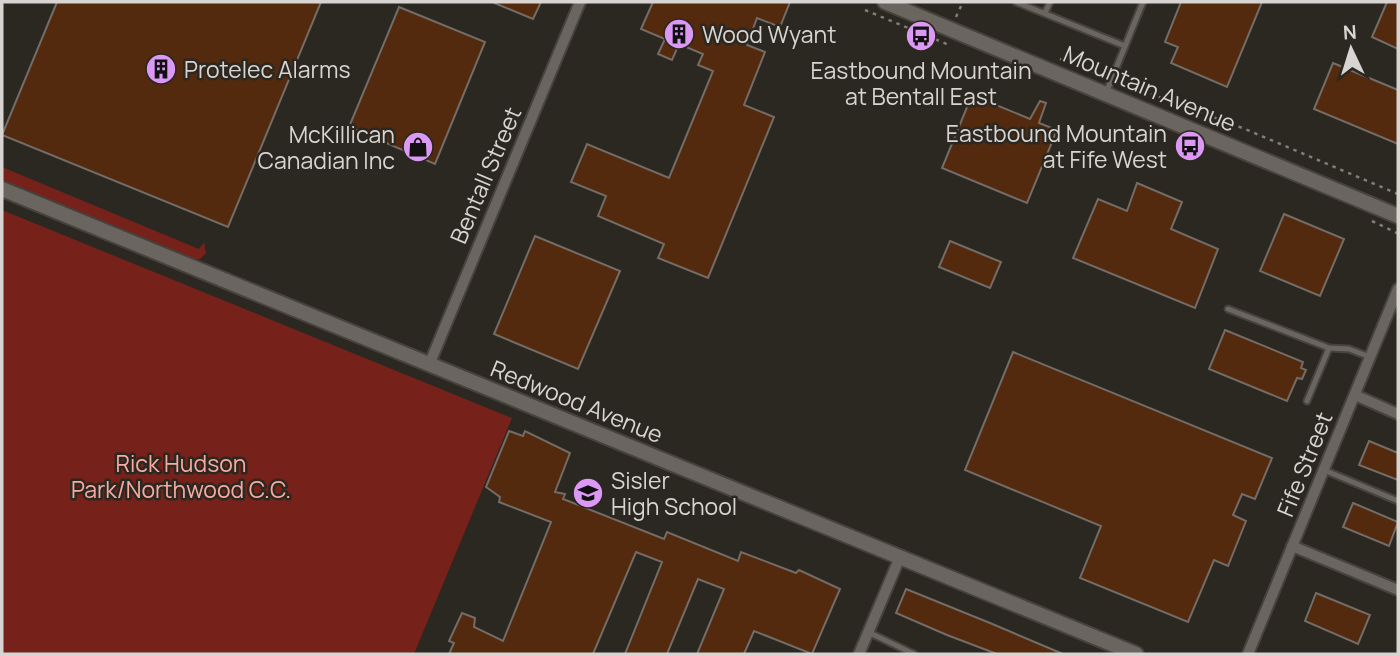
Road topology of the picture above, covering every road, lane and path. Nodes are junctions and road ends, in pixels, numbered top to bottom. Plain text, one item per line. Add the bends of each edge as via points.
1 (580, 2) edge
2 (885, 2) edge
3 (962, 2) edge
4 (1016, 2) edge
5 (1050, 2) edge
6 (1143, 2) edge
7 (1045, 13) junction
8 (948, 28) junction
9 (1125, 47) junction
10 (1059, 58) dead end
11 (1108, 87) junction
12 (2, 189) edge
13 (1398, 194) edge
14 (1398, 216) edge
15 (1398, 289) edge
16 (1228, 309) dead end
17 (1329, 348) junction
18 (1370, 357) junction
19 (429, 365) junction
20 (1355, 395) junction
21 (1307, 401) dead end
22 (1398, 414) edge
23 (1324, 470) junction
24 (1398, 501) edge
25 (1292, 546) junction
26 (900, 557) junction
27 (1398, 590) edge
28 (868, 632) junction
29 (859, 654) edge
30 (914, 654) edge
31 (1136, 654) edge
32 (1248, 654) edge

1 - 19 street, Bentall Street
2 - 8 street, Mountain Avenue
3 - 8 path
4 - 7 lane
5 - 7 lane
6 - 9 lane
7 - 9 lane
8 - 11 street, Mountain Avenue
9 - 11 lane
10 - 11 path
11 - 13 path via 1245,129
11 - 14 street, Mountain Avenue
12 - 19 street, Redwood Avenue
15 - 18 street, Fife Street
16 - 17 lane
17 - 18 lane
17 - 21 lane
18 - 20 street, Fife Street
19 - 26 street, Redwood Avenue
20 - 22 street
20 - 23 street, Fife Street
23 - 24 lane
23 - 25 street, Fife Street
25 - 27 street
25 - 32 street, Fife Street
26 - 28 street
26 - 31 street, Redwood Avenue
28 - 29 street
28 - 30 lane

